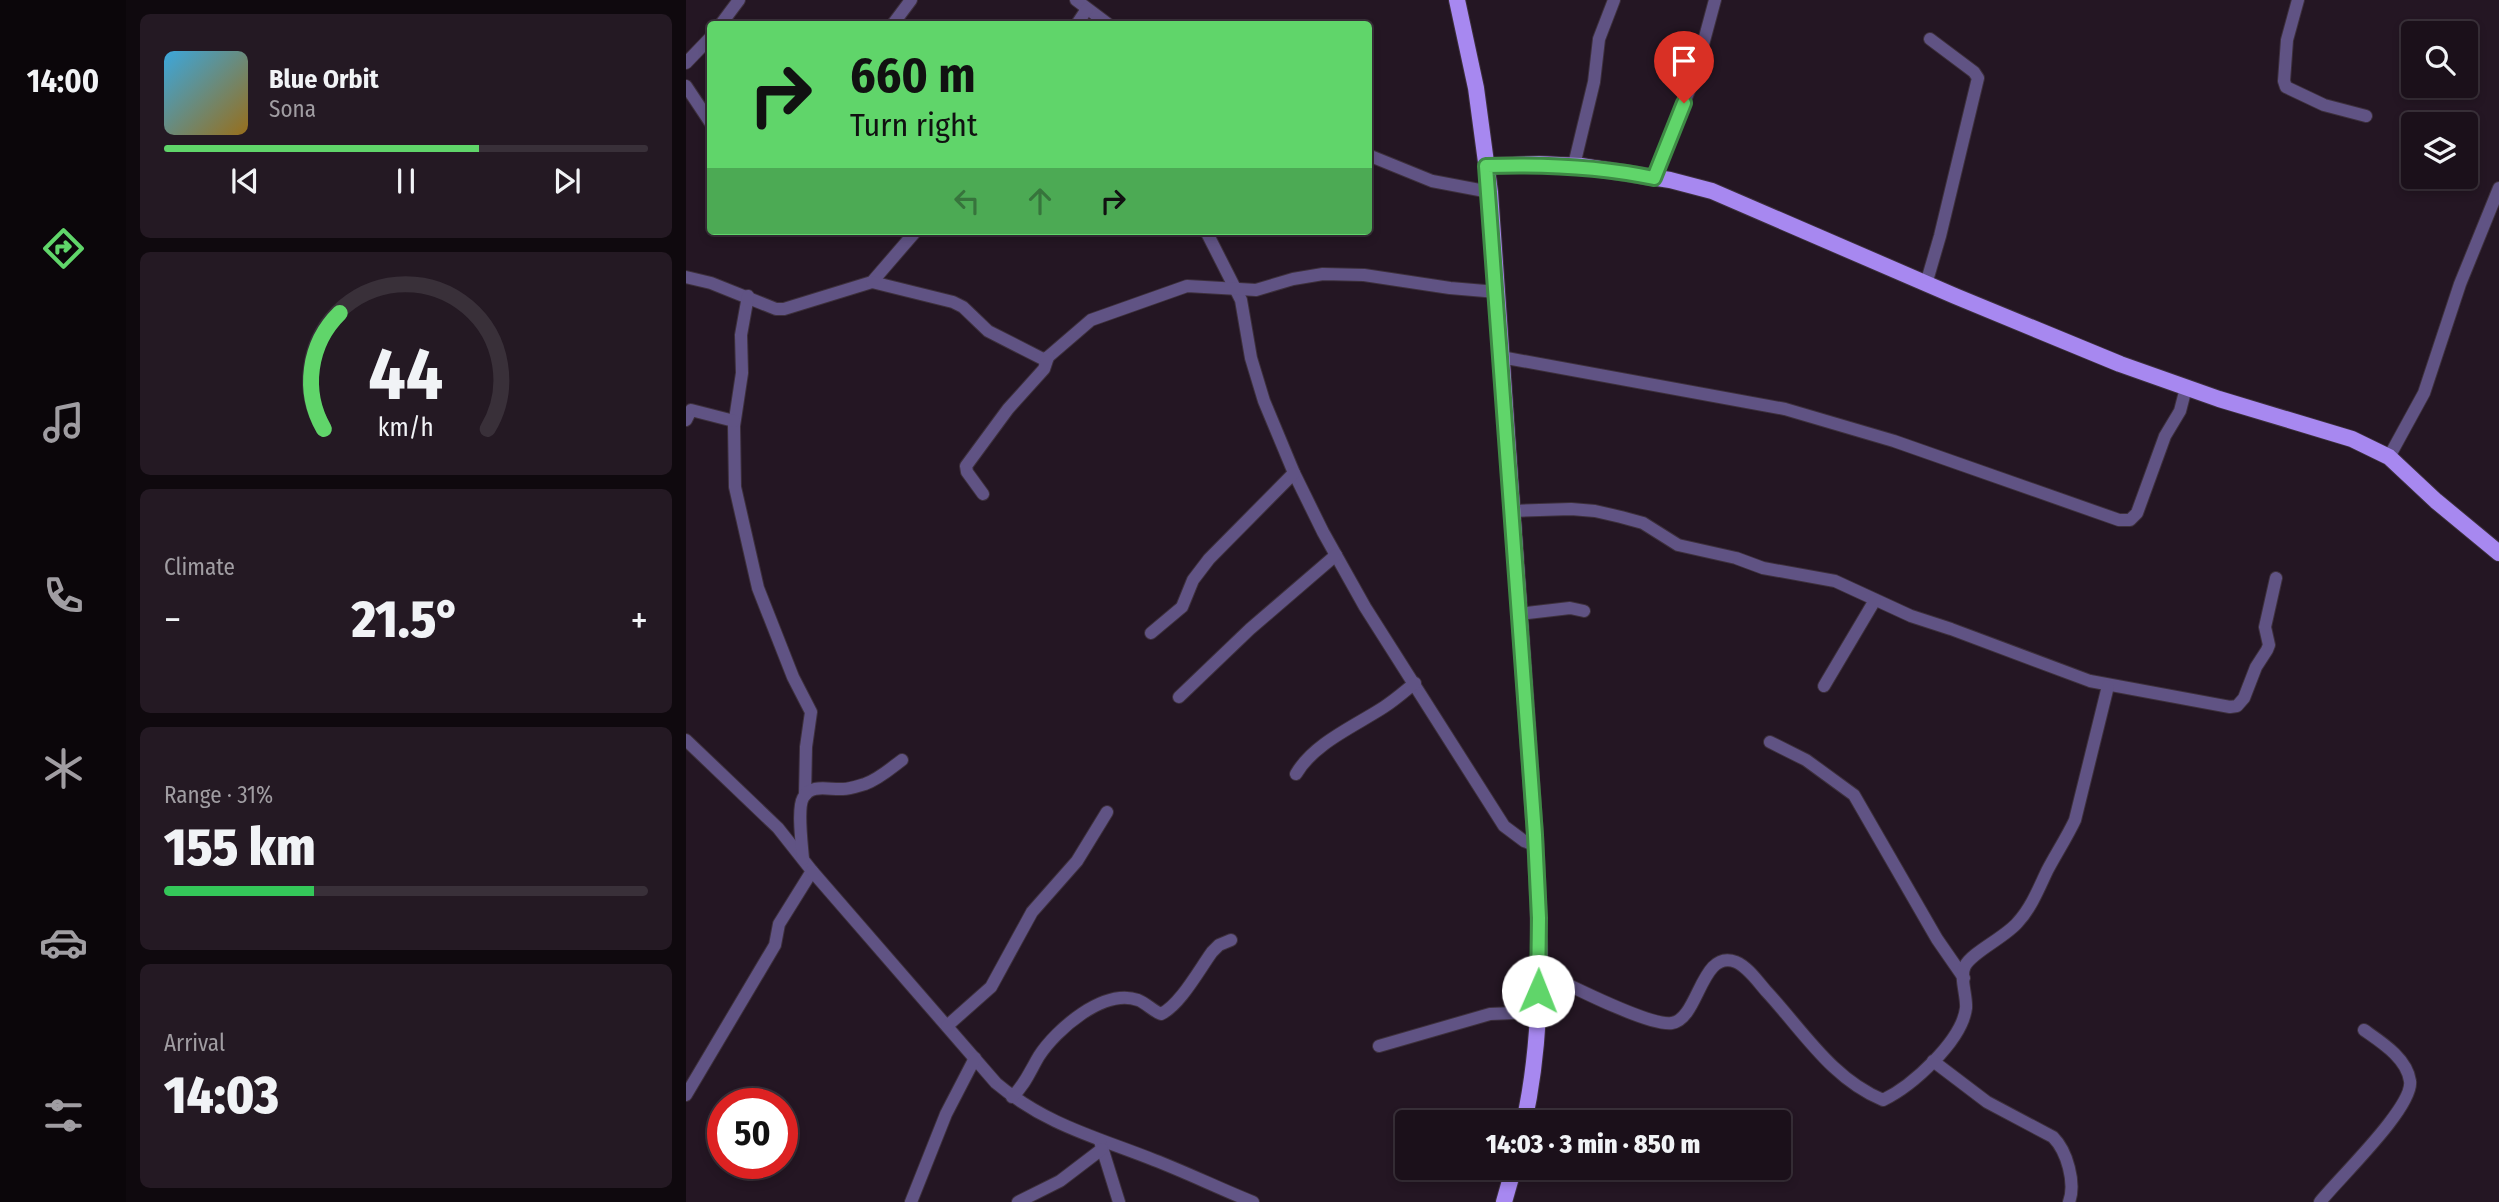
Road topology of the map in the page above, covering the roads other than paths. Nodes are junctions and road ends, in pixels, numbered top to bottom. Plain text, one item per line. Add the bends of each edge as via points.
1 (739, 0) edge
2 (911, 0) edge
3 (1457, 0) edge
4 (1614, 0) edge
5 (1714, 0) edge
6 (2298, 0) edge
7 (1084, 4) edge
8 (723, 21) edge
9 (895, 21) edge
10 (1078, 21) edge
11 (1104, 21) edge
12 (1930, 39) dead end
13 (707, 41) edge
14 (686, 63) edge
15 (686, 86) edge
16 (2366, 116) dead end
17 (707, 118) edge
18 (1372, 157) edge
19 (1574, 165) junction
20 (1486, 166) junction
21 (1654, 178) junction
22 (2499, 188) edge
23 (1490, 192) junction
24 (913, 235) edge
25 (1208, 235) edge
26 (686, 277) edge
27 (872, 282) junction
28 (1926, 284) junction
29 (1236, 290) junction
30 (1497, 292) junction
31 (748, 296) junction
32 (1048, 357) junction
33 (1501, 357) junction
34 (2186, 388) junction
35 (686, 420) edge
36 (734, 421) junction
37 (2389, 457) junction
38 (1294, 473) junction
39 (983, 494) dead end
40 (1512, 511) junction
41 (2499, 553) edge
42 (1336, 555) junction
43 (2276, 578) dead end
44 (1875, 600) junction
45 (1584, 611) dead end
46 (1519, 614) junction
47 (1151, 633) dead end
48 (1415, 683) junction
49 (1824, 686) dead end
50 (2108, 686) junction
51 (1179, 697) dead end
52 (686, 740) edge
53 (1770, 741) dead end
54 (902, 760) dead end
55 (1296, 774) dead end
56 (805, 795) junction
57 (1107, 812) dead end
58 (1535, 845) junction
59 (803, 859) junction
60 (812, 871) junction
61 (1231, 940) dead end
62 (1538, 970) junction
63 (1964, 978) junction
64 (1538, 1012) junction
65 (947, 1026) junction
66 (2364, 1030) dead end
67 (1379, 1046) dead end
68 (975, 1058) junction
69 (1933, 1061) junction
70 (686, 1095) edge
71 (1012, 1097) junction
72 (1527, 1110) edge
73 (1101, 1145) junction
74 (1510, 1180) edge
75 (911, 1202) edge
76 (1018, 1202) edge
77 (1119, 1202) edge
78 (1253, 1202) edge
79 (1504, 1202) edge
80 (2069, 1202) edge
81 (2320, 1202) edge

1 - 8 street
2 - 9 street
3 - 20 main road
4 - 19 street via 1599,39
5 - 21 street via 1694,78
6 - 16 street via 2287,40 2286,88
7 - 10 street
7 - 11 street
12 - 28 street via 1978,79
13 - 14 street
15 - 17 street
18 - 23 street via 1432,181
19 - 20 main road
19 - 21 main road
20 - 23 main road
21 - 28 main road via 1744,203
22 - 37 street via 2460,284 2424,393
23 - 30 main road
24 - 27 street
25 - 29 street
26 - 31 street
27 - 31 street via 784,309
27 - 32 street via 953,302 1000,338 1037,357
28 - 34 main road
29 - 30 street via 1256,290 1323,274
29 - 32 street via 1187,286 1172,291 1091,320
29 - 38 street via 1264,401
30 - 33 main road
31 - 36 street
32 - 39 street via 1044,369 966,466
33 - 34 street via 1785,409 1894,441 2119,520 2130,520 2137,513
33 - 40 main road
34 - 37 main road via 2352,439
35 - 36 street via 691,410
36 - 56 street via 735,487 758,589 811,712
37 - 41 main road
38 - 42 street
38 - 47 street via 1204,565 1182,607
40 - 44 street via 1571,509 1621,517 1643,523 1678,545 1835,581
40 - 46 main road
42 - 48 street
42 - 51 street
43 - 50 street via 2264,633 2269,645 2237,706
44 - 49 street
44 - 50 street
45 - 46 street via 1570,608
46 - 58 main road
48 - 55 street via 1315,752
48 - 58 street via 1504,826
50 - 63 street via 2076,820 2023,916 1971,958
52 - 59 street via 778,828
53 - 63 street via 1854,795
54 - 56 street via 863,785 818,788
56 - 59 street via 801,801
57 - 65 street via 1077,861 1032,912 991,987
58 - 62 main road
59 - 60 street
60 - 65 street
60 - 70 street via 779,924 775,945
61 - 71 street via 1212,952 1165,1013 1128,999 1087,1010 1052,1040
62 - 64 main road
62 - 69 street via 1634,1014 1672,1024 1690,1009 1699,986 1716,965 1728,960 1739,963 1757,981 1834,1070 1866,1093 1883,1100 1898,1093
63 - 69 street via 1967,998 1961,1027
64 - 67 street via 1490,1014
64 - 72 main road
65 - 68 street
66 - 81 street via 2404,1067 2411,1082 2407,1098
68 - 71 street
68 - 75 street via 946,1114
69 - 80 street via 1987,1102 2062,1146
71 - 73 street
73 - 76 street via 1060,1181
73 - 77 street
73 - 78 street via 1154,1160
74 - 79 main road

